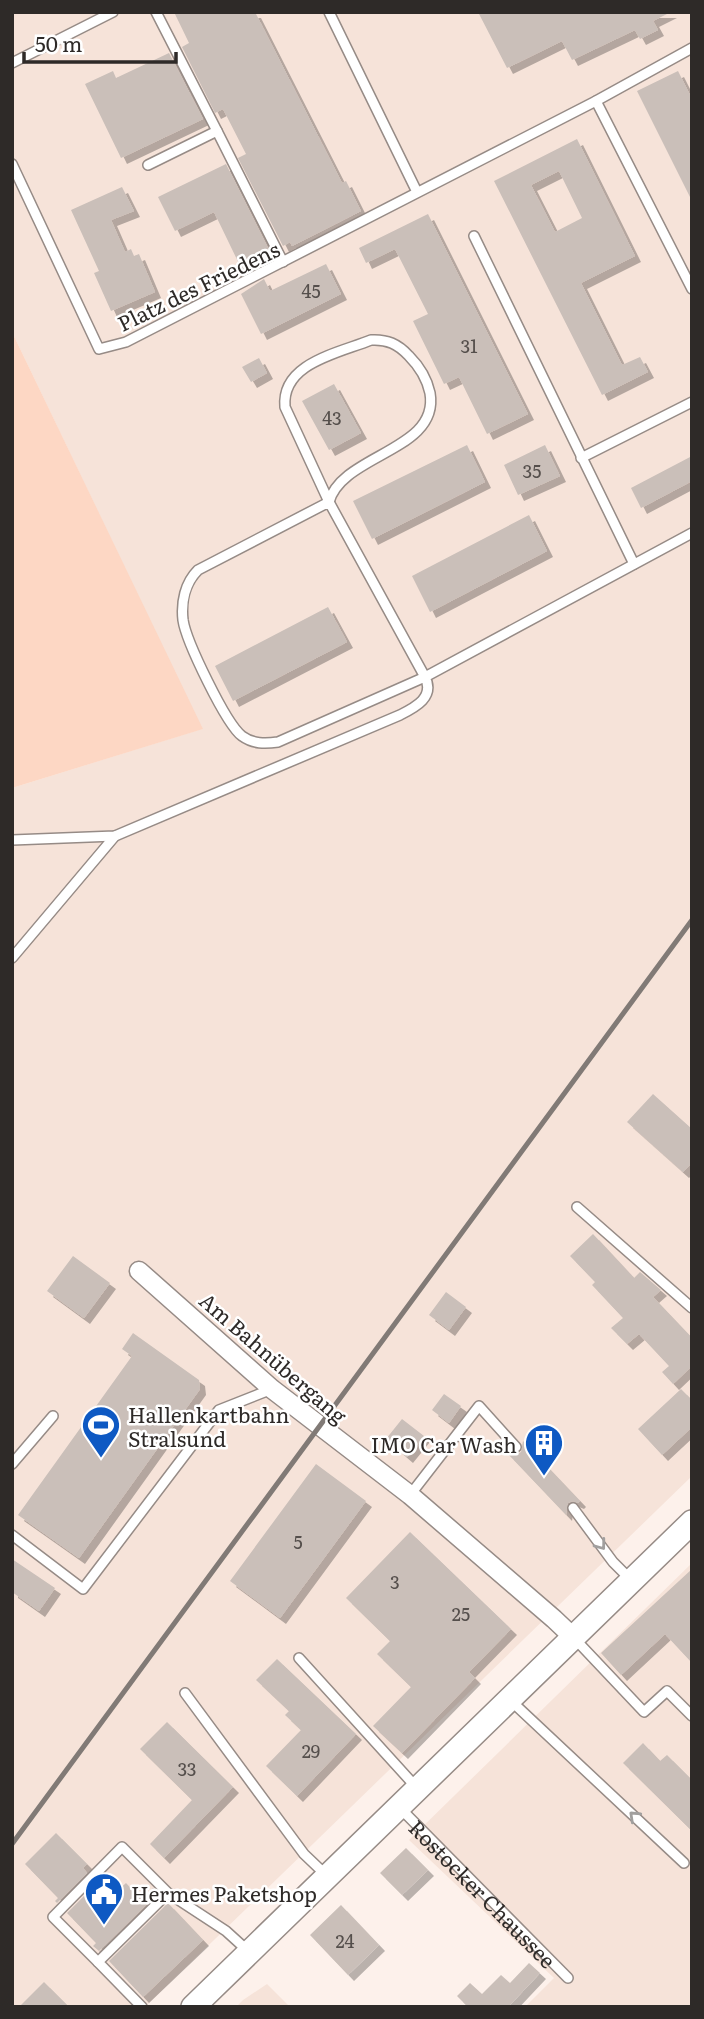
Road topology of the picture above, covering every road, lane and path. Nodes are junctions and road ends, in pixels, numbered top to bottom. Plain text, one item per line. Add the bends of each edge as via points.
1 (113, 12) edge
2 (156, 12) edge
3 (329, 12) edge
4 (692, 48) edge
5 (12, 63) edge
6 (596, 101) junction
7 (217, 131) junction
8 (12, 164) edge
9 (148, 165) dead end
10 (417, 192) junction
11 (474, 236) dead end
12 (284, 262) junction
13 (692, 289) edge
14 (692, 402) edge
15 (581, 458) junction
16 (330, 502) junction
17 (692, 533) edge
18 (634, 564) junction
19 (425, 677) junction
20 (114, 836) junction
21 (12, 840) edge
22 (12, 958) edge
23 (578, 1207) dead end
24 (139, 1271) dead end
25 (692, 1308) edge
26 (272, 1390) junction
27 (53, 1416) dead end
28 (516, 1447) dead end
29 (12, 1464) edge
30 (410, 1495) junction
31 (573, 1508) dead end
32 (686, 1531) edge
33 (12, 1535) edge
34 (631, 1580) junction
35 (573, 1637) junction
36 (299, 1658) dead end
37 (186, 1693) dead end
38 (509, 1699) junction
39 (692, 1716) edge
40 (417, 1789) junction
41 (398, 1807) junction
42 (684, 1863) dead end
43 (327, 1877) junction
44 (168, 1893) junction
45 (249, 1952) junction
46 (98, 1962) junction
47 (569, 1978) dead end
48 (142, 2007) edge
49 (193, 2007) edge

1 - 5 lane
2 - 7 lane
3 - 10 lane
4 - 6 lane, Platz des Friedens
6 - 10 lane, Platz des Friedens
6 - 13 lane
7 - 9 lane
7 - 12 lane
8 - 12 lane, Platz des Friedens via 99,349 126,342
10 - 12 lane, Platz des Friedens
11 - 15 lane
14 - 15 lane
15 - 18 lane
16 - 16 lane via 345,478 412,435 429,412 430,392 422,373 394,343 371,340 311,363 289,382 285,407
16 - 19 lane
16 - 19 lane via 198,570 188,581 184,628 223,712 245,738 268,744
17 - 18 lane
18 - 19 lane
19 - 20 lane via 425,699 400,715
20 - 21 lane
20 - 22 lane
23 - 25 lane
24 - 26 street, Am Bahnübergang
26 - 30 street, Am Bahnübergang
26 - 33 lane via 219,1410 83,1589
27 - 29 lane
28 - 30 lane via 479,1406
30 - 35 street, Am Bahnübergang
31 -> 34 lane
32 - 34 main road, Rostocker Chaussee
34 - 35 main road, Rostocker Chaussee
35 - 38 main road, Rostocker Chaussee
35 - 39 lane via 644,1712 667,1691
36 - 40 lane
37 - 43 lane via 304,1854
38 - 40 main road, Rostocker Chaussee
42 -> 38 lane
40 - 41 main road, Rostocker Chaussee
41 - 43 main road, Rostocker Chaussee
41 - 47 lane, Rostocker Chaussee
43 - 45 main road, Rostocker Chaussee
44 - 45 lane
44 - 46 lane
44 - 46 lane via 122,1847 53,1917
45 - 49 main road, Rostocker Chaussee
46 - 48 lane

